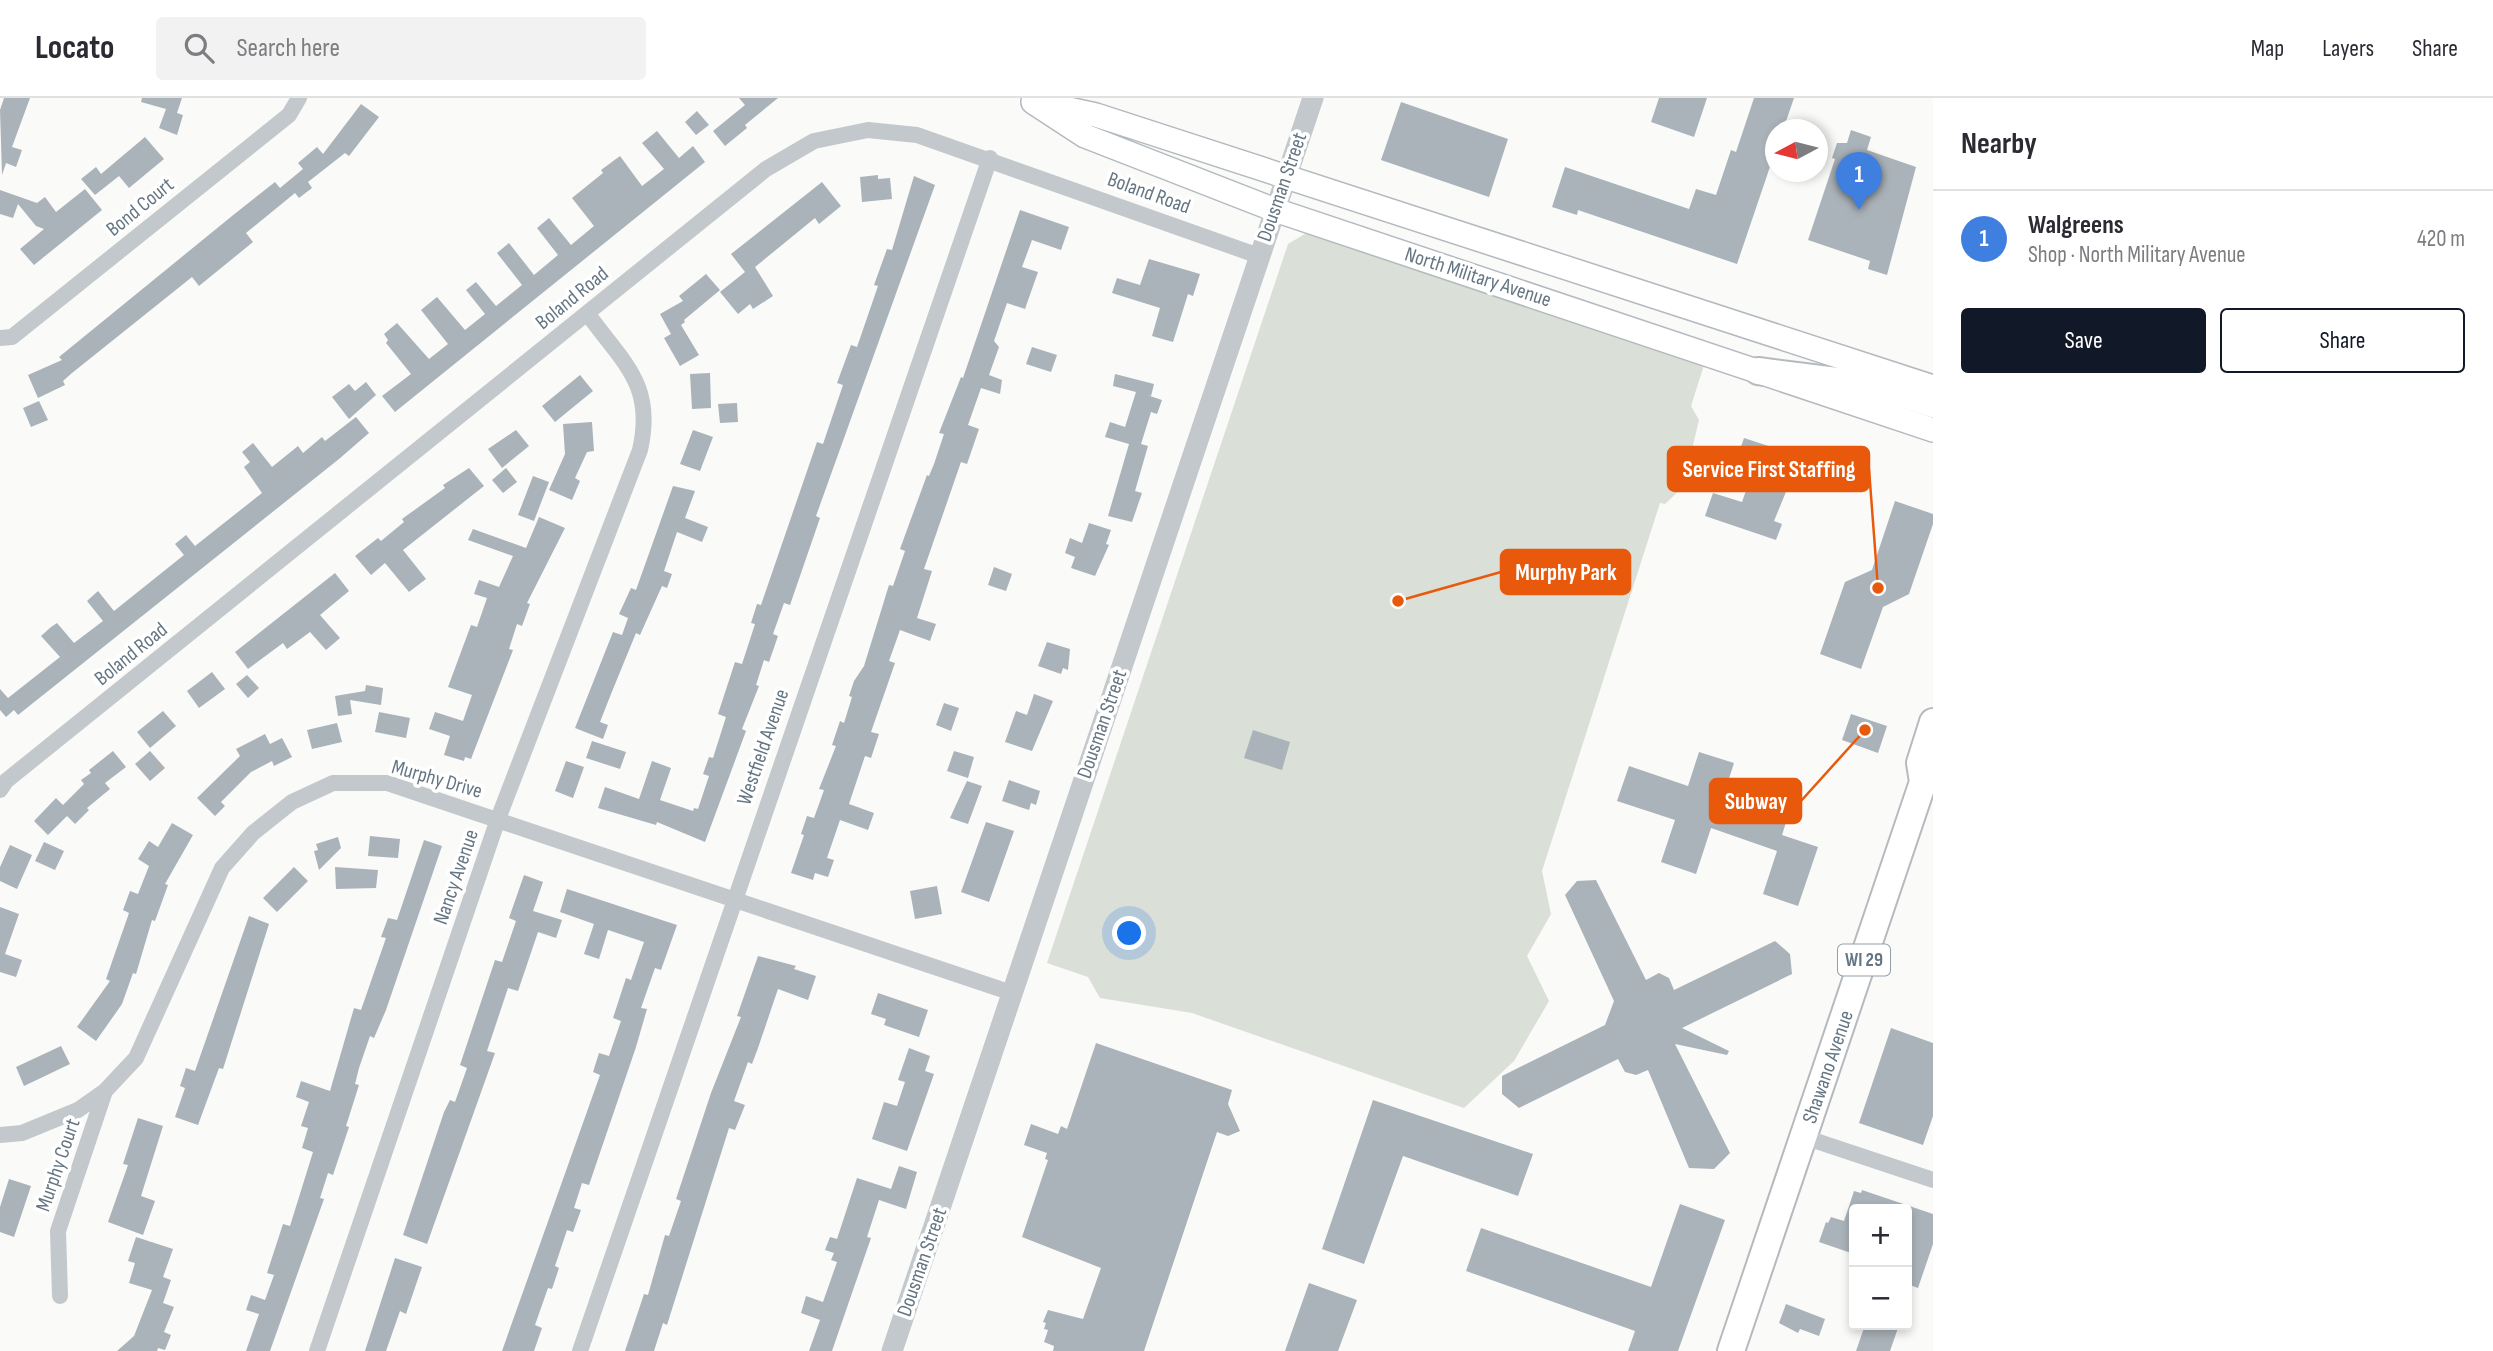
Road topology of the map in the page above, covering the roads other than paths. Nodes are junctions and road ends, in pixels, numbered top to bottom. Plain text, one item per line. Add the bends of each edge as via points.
1 (299, 98) edge
2 (1313, 98) edge
3 (1027, 100) edge
4 (989, 158) junction
5 (1286, 177) junction
6 (1275, 210) junction
7 (1259, 256) junction
8 (587, 313) junction
9 (0, 338) edge
10 (1758, 371) junction
11 (1933, 387) edge
12 (1933, 404) edge
13 (1933, 430) edge
14 (1933, 722) edge
15 (1928, 779) edge
16 (0, 790) edge
17 (498, 819) junction
18 (733, 898) junction
19 (1012, 993) junction
20 (105, 1091) junction
21 (0, 1136) edge
22 (1804, 1137) junction
23 (1933, 1180) edge
24 (60, 1296) dead end
25 (317, 1351) edge
26 (580, 1351) edge
27 (892, 1351) edge
28 (1731, 1351) edge

1 - 9 street, Bond Court via 289,115 12,337
2 - 5 street, Dousman Street
3 - 5 main road, North Military Avenue via 1096,115
3 - 6 main road, North Military Avenue via 1085,136
4 - 7 street, Boland Road
4 - 8 street, Boland Road via 905,133 869,130 814,141 766,169
4 - 18 street, Westfield Avenue
5 - 6 street, Dousman Street
5 - 11 main road, North Military Avenue
6 - 7 street, Dousman Street
6 - 10 main road, North Military Avenue
7 - 19 street, Dousman Street
8 - 16 street, Boland Road
8 - 17 street, Nancy Avenue via 641,388 646,422 640,450
10 - 12 main road via 1877,386
10 - 13 main road, North Military Avenue
14 - 15 main road, Shawano Avenue / WI 29 via 1920,763
15 - 22 main road, Shawano Avenue / WI 29
17 - 18 street, Murphy Drive
17 - 20 street, Murphy Drive via 387,783 333,783 292,802 253,833 222,868 136,1058
17 - 25 street, Nancy Avenue
18 - 19 street, Murphy Drive
18 - 26 street, Westfield Avenue
19 - 27 street, Dousman Street
20 - 21 street, Murphy Drive via 67,1115 22,1133
20 - 24 street, Murphy Court via 58,1231
22 - 23 street
22 - 28 main road, Shawano Avenue / WI 29

